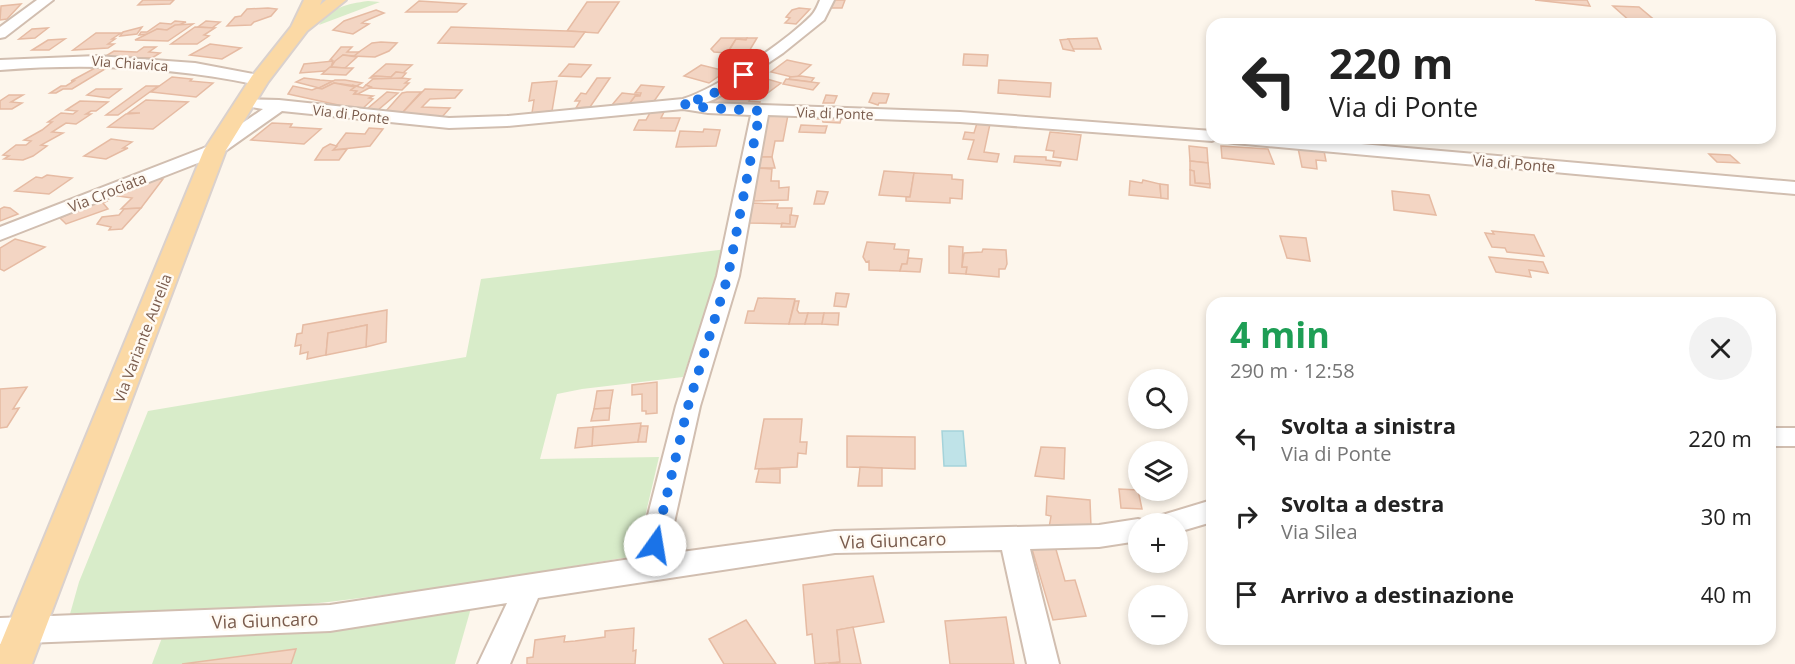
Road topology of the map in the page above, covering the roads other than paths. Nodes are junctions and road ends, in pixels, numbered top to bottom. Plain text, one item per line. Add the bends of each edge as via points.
1 (46, 0) edge
2 (313, 0) edge
3 (319, 0) edge
4 (331, 0) edge
5 (336, 0) edge
6 (827, 0) edge
7 (300, 28) junction
8 (0, 34) edge
9 (0, 65) edge
10 (259, 80) junction
11 (245, 102) junction
12 (683, 104) junction
13 (279, 105) junction
14 (760, 111) junction
15 (1206, 136) edge
16 (1301, 144) edge
17 (215, 150) junction
18 (1795, 188) edge
19 (0, 234) edge
20 (1776, 436) edge
21 (1795, 437) edge
22 (1206, 513) edge
23 (1188, 518) edge
24 (1128, 532) edge
25 (1013, 537) junction
26 (649, 568) junction
27 (529, 586) junction
28 (12, 642) edge
29 (494, 664) edge
30 (1043, 664) edge

1 - 8 street
2 - 7 main road, Via Variante Aurelia
3 - 4 main road
5 - 7 main road, Via Variante Aurelia
6 - 12 street via 819,17 778,50 709,96
7 - 10 main road, Via Variante Aurelia
9 - 10 street, Via Chiavica via 82,60 181,66
10 - 11 main road, Via Variante Aurelia
11 - 13 street, Via di Ponte
11 - 17 main road, Via Variante Aurelia
12 - 13 street, Via di Ponte via 507,122 449,123
12 - 14 street, Via di Ponte
13 - 17 street, Via Crociata
14 - 15 street, Via di Ponte via 960,117
14 - 26 street via 728,276 688,406
16 - 18 street, Via di Ponte
17 - 19 street, Via Crociata
17 - 28 main road, Via Variante Aurelia
20 - 21 street
22 - 23 street
24 - 25 street, Via Giuncaro via 1099,536
25 - 26 street, Via Giuncaro via 835,542
25 - 30 street
26 - 27 street, Via Giuncaro
27 - 28 street, Via Giuncaro via 330,618
27 - 29 street

